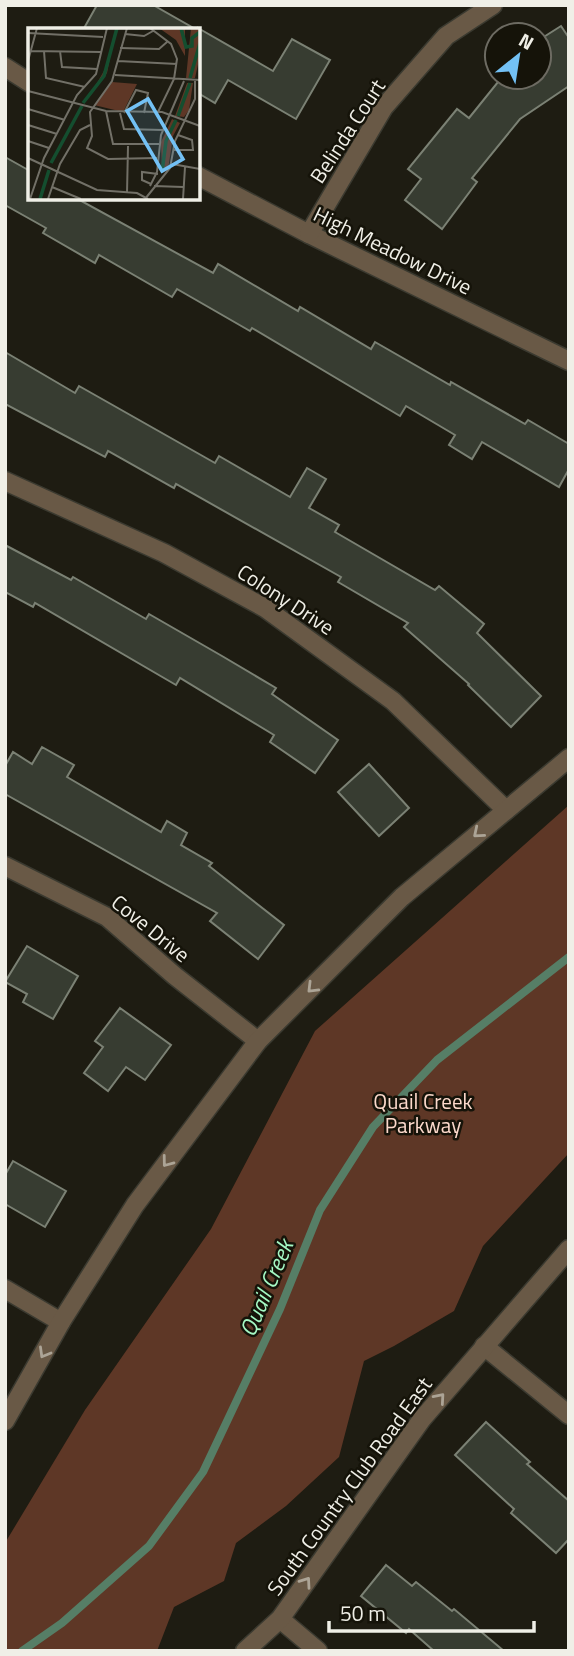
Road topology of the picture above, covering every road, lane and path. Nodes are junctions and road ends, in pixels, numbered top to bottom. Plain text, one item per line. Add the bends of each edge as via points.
1 (493, 5) edge
2 (5, 67) edge
3 (28, 81) edge
4 (200, 177) edge
5 (309, 234) junction
6 (569, 361) edge
7 (5, 481) edge
8 (569, 758) edge
9 (506, 810) junction
10 (5, 866) edge
11 (258, 1041) junction
12 (569, 1249) edge
13 (5, 1290) edge
14 (61, 1322) junction
15 (484, 1346) junction
16 (569, 1415) edge
17 (5, 1421) edge
18 (280, 1619) junction
19 (245, 1651) edge
20 (318, 1651) edge

1 - 5 street, Belinda Court via 446,36 384,107
2 - 3 street
4 - 5 street, High Meadow Drive
5 - 6 street, High Meadow Drive
7 - 9 street, Colony Drive via 164,553 265,608 393,701
8 - 9 street
9 -> 11 street via 402,897
10 - 11 street, Cove Drive via 107,917
11 -> 14 street via 135,1205
12 - 15 street, South Country Club Road East
13 - 14 street
14 -> 17 street
15 - 16 street
18 -> 15 street, South Country Club Road East via 422,1419
18 - 19 street, South Country Club Road East
18 - 20 street

